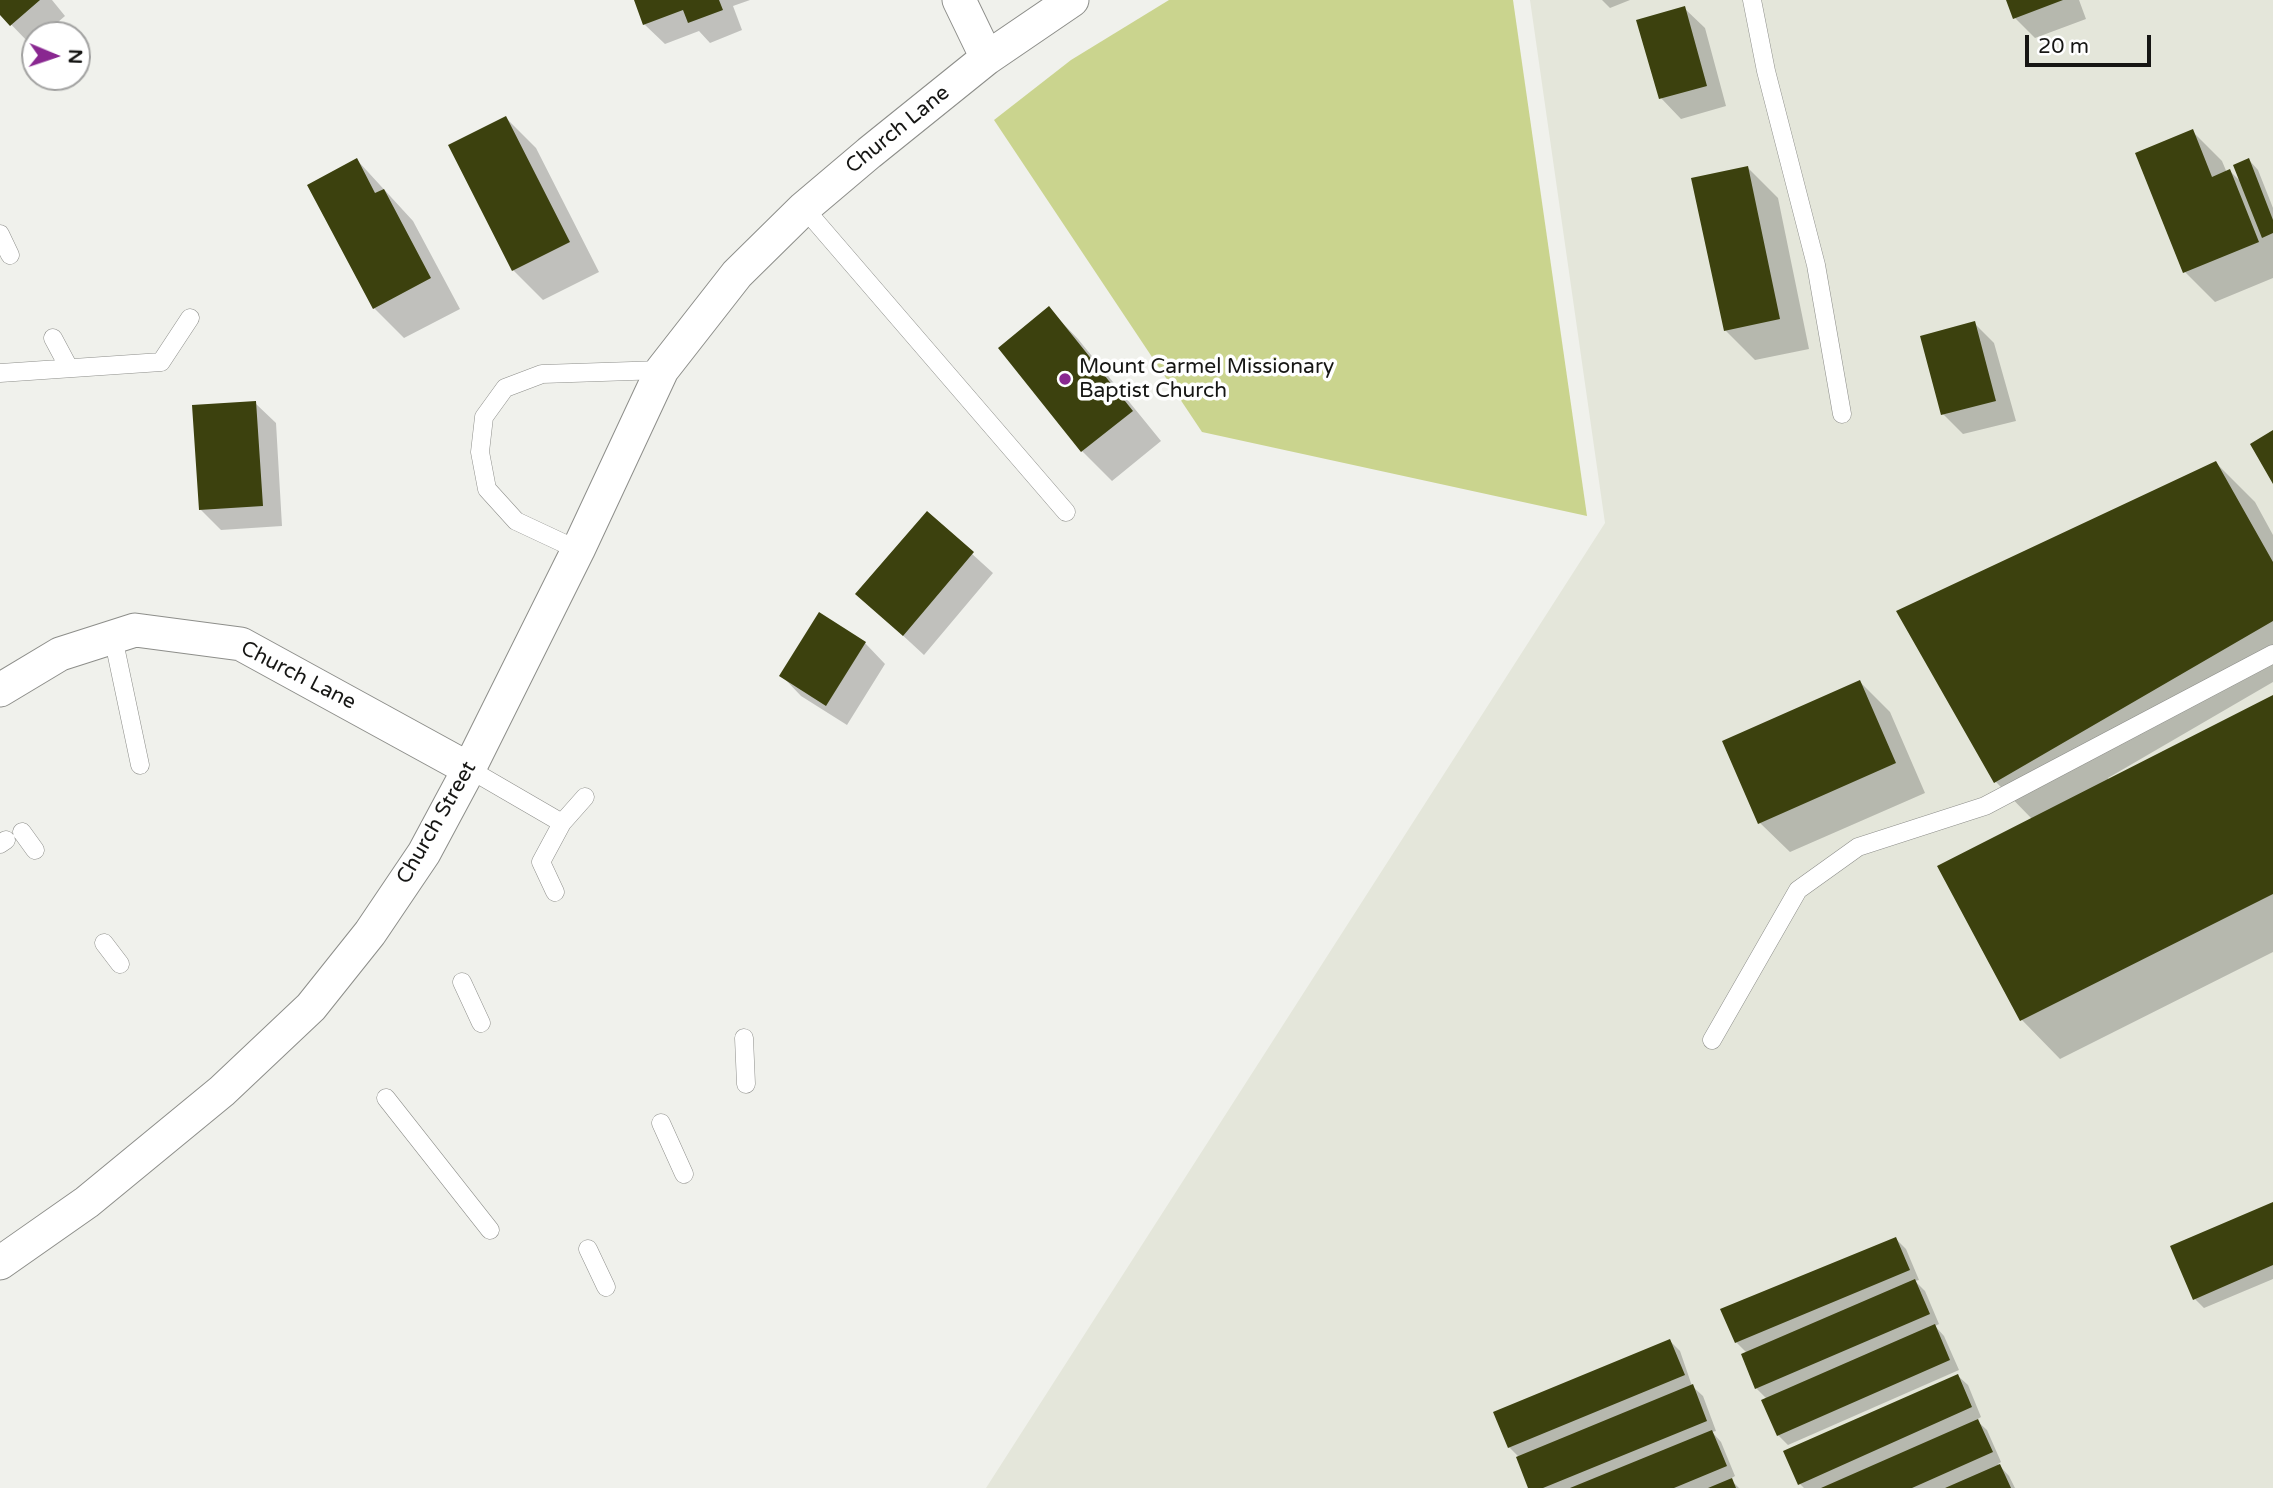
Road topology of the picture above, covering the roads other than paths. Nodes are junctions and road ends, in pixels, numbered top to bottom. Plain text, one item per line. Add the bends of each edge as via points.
1 (959, 0) edge
2 (1072, 0) edge
3 (1752, 0) edge
4 (987, 58) junction
5 (804, 208) junction
6 (0, 234) edge
7 (10, 255) dead end
8 (737, 274) joint
9 (190, 318) dead end
10 (53, 338) dead end
11 (69, 368) junction
12 (662, 370) junction
13 (0, 373) edge
14 (1842, 414) dead end
15 (1066, 512) dead end
16 (578, 550) junction
17 (113, 637) junction
18 (2273, 654) edge
19 (0, 690) edge
20 (141, 765) dead end
21 (468, 769) junction
22 (585, 797) dead end
23 (562, 822) junction
24 (22, 832) dead end
25 (35, 850) dead end
26 (555, 892) dead end
27 (103, 943) dead end
28 (120, 964) dead end
29 (463, 982) dead end
30 (481, 1023) dead end
31 (744, 1038) dead end
32 (1712, 1040) dead end
33 (746, 1084) dead end
34 (386, 1098) dead end
35 (660, 1123) dead end
36 (684, 1174) dead end
37 (489, 1230) dead end
38 (588, 1250) dead end
39 (0, 1263) edge
40 (606, 1287) dead end

1 - 4 street
2 - 4 street, Church Lane
3 - 14 lane via 1816,265
4 - 5 street, Church Lane
5 - 8 street, Church Lane
5 - 15 lane
6 - 7 lane
8 - 12 street, Church Street
9 - 11 lane via 161,362
10 - 11 lane
11 - 13 lane
12 - 16 street, Church Street
12 - 16 lane via 542,374 505,387 484,417 480,452 487,489 516,521
16 - 21 street, Church Street
17 - 19 street, Church Lane via 60,654
17 - 20 lane
17 - 21 street, Church Lane via 135,631 241,644
18 - 32 lane via 1985,806 1858,847 1798,890
21 - 23 lane
21 - 39 street, Church Street via 424,853 370,933 311,1007 222,1091 87,1202
22 - 23 lane
23 - 26 lane via 541,862
24 - 25 lane
27 - 28 lane
29 - 30 lane
31 - 33 lane
34 - 37 lane
35 - 36 lane
38 - 40 lane

